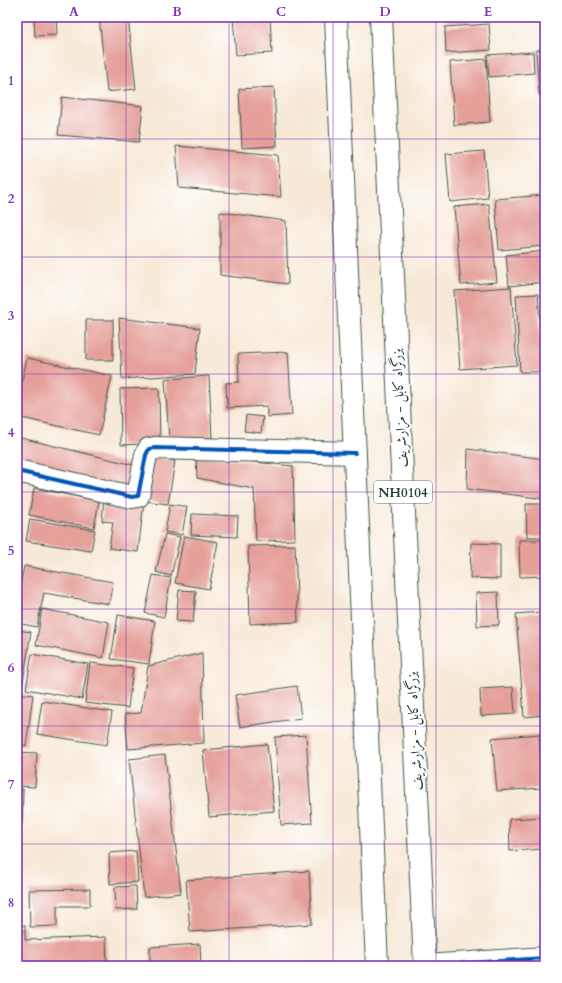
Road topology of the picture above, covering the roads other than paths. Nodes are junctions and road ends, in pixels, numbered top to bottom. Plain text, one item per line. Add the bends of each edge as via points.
1 (336, 17) edge
2 (381, 17) edge
3 (355, 453) junction
4 (17, 471) edge
5 (545, 958) edge
6 (377, 966) edge
7 (425, 966) edge

1 - 3 main road, NH0104
2 - 7 main road, بزرگراه کابل - مزارشریف / NH0104
3 - 4 main road via 149,449 138,496 132,497
3 - 6 main road, NH0104
5 - 7 main road

